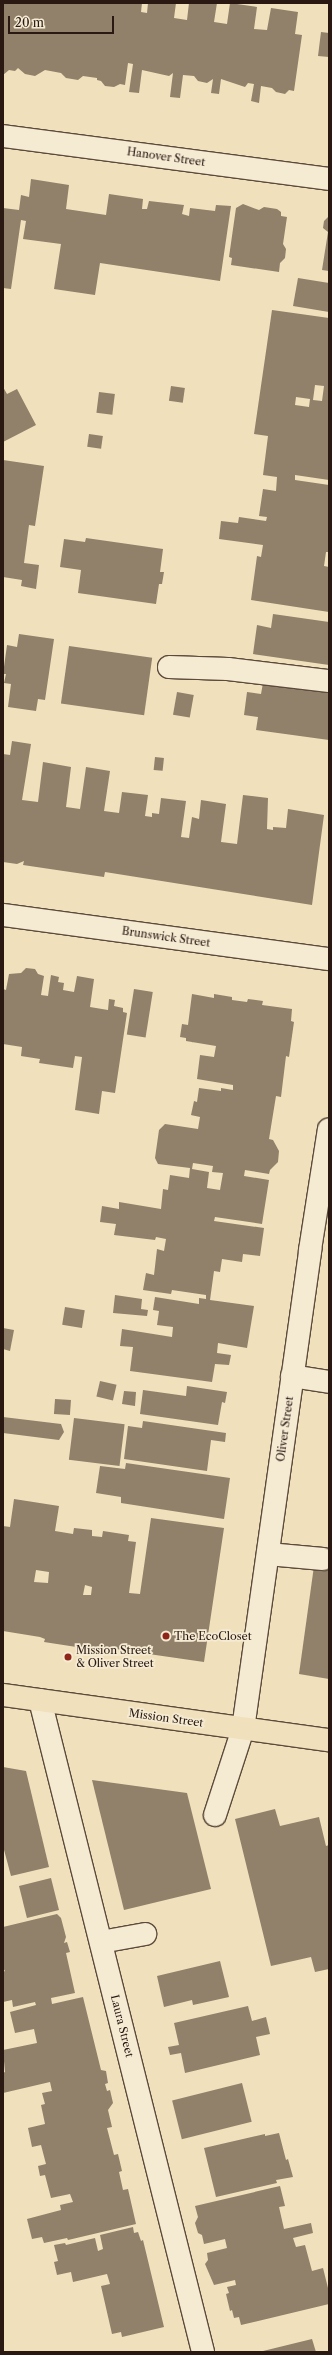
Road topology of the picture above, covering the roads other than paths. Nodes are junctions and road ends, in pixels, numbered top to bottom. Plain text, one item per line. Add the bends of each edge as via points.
1 (3, 136) edge
2 (329, 179) edge
3 (169, 667) dead end
4 (329, 680) edge
5 (3, 915) edge
6 (329, 959) edge
7 (329, 1129) edge
8 (292, 1376) junction
9 (329, 1382) edge
10 (268, 1554) junction
11 (323, 1559) dead end
12 (3, 1695) edge
13 (40, 1700) junction
14 (243, 1729) junction
15 (329, 1740) edge
16 (215, 1815) dead end
17 (145, 1934) dead end
18 (101, 1942) junction
19 (203, 2352) edge

1 - 2 street, Hanover Street
3 - 4 street via 228,669
5 - 6 street, Brunswick Street
7 - 8 street, Oliver Street
8 - 9 street
8 - 10 street, Oliver Street
10 - 11 street
10 - 14 street, Oliver Street
12 - 13 main road, Mission Street
13 - 14 main road, Mission Street
13 - 18 street, Laura Street
14 - 15 main road, Mission Street
14 - 16 street, Oliver Street
17 - 18 street
18 - 19 street, Laura Street

